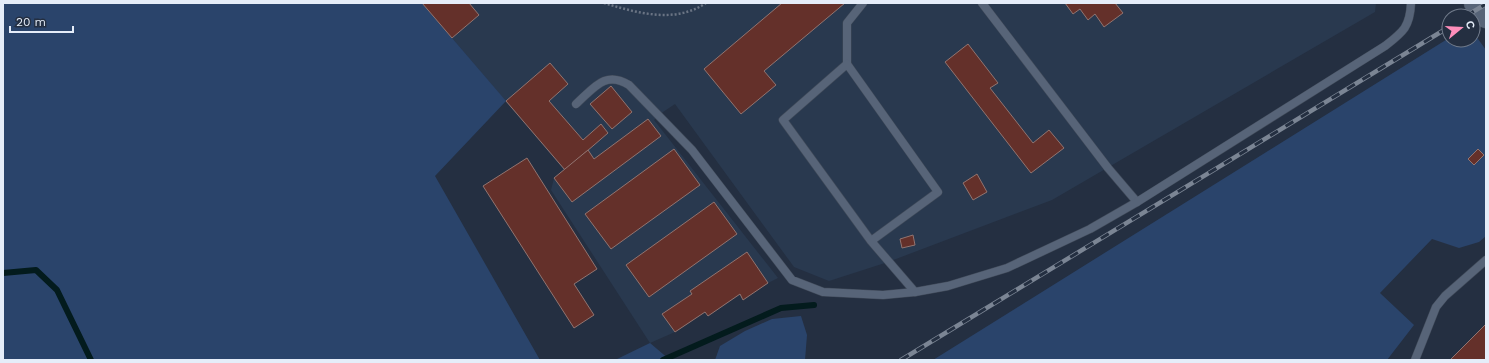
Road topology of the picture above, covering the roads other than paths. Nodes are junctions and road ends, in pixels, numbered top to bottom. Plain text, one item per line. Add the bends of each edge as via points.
1 (863, 3) edge
2 (982, 3) edge
3 (1411, 3) edge
4 (1476, 3) edge
5 (1486, 17) edge
6 (847, 64) junction
7 (576, 104) dead end
8 (1137, 202) junction
9 (871, 241) junction
10 (1486, 260) edge
11 (915, 292) junction
12 (1415, 360) edge

1 - 6 lane via 847,23
2 - 8 lane
3 - 8 lane via 1410,18 1404,30 1385,46
4 - 5 main road
6 - 9 lane via 783,120
6 - 9 lane via 938,192
7 - 11 lane via 601,81 610,78 620,79 629,85 692,150 792,280 823,292 883,295
8 - 11 lane via 1090,229 1007,268 948,286
9 - 11 lane
10 - 12 lane via 1436,307

